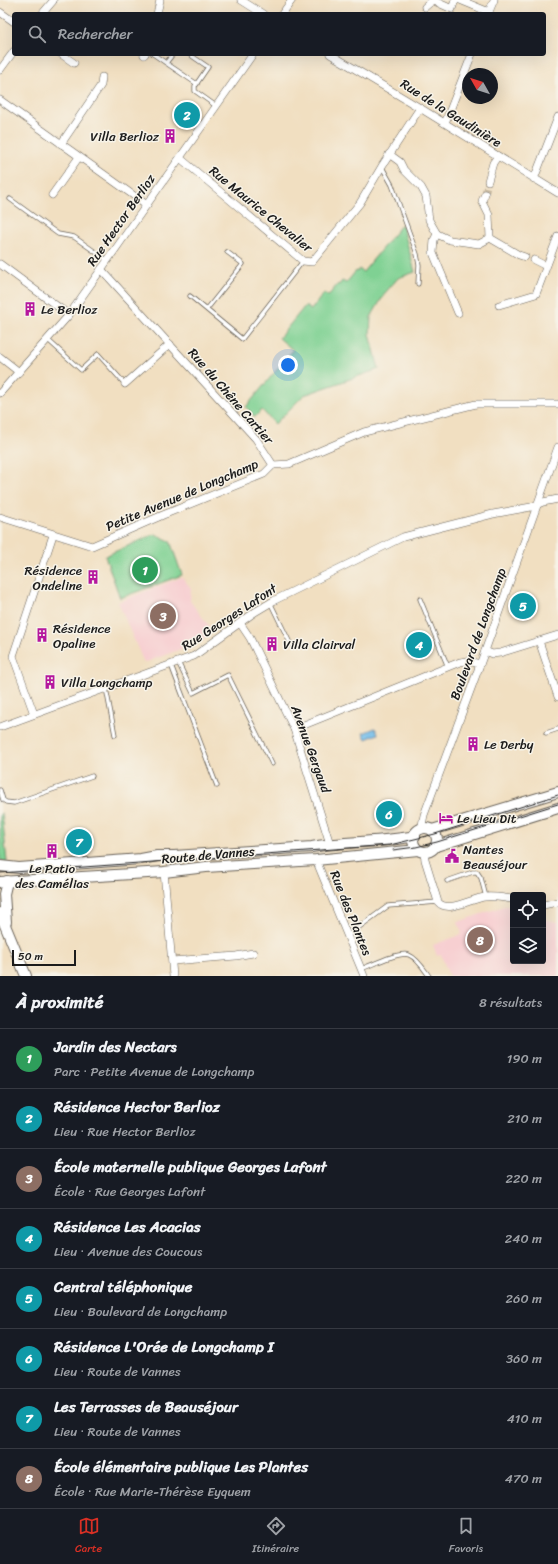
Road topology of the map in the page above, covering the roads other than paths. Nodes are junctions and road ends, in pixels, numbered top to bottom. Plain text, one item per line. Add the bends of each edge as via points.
1 (160, 0) edge
2 (241, 0) edge
3 (292, 0) edge
4 (432, 0) edge
5 (455, 0) edge
6 (460, 0) edge
7 (494, 0) edge
8 (53, 1) edge
9 (424, 7) dead end
10 (451, 11) edge
11 (0, 12) edge
12 (44, 12) edge
13 (157, 12) edge
14 (260, 12) edge
15 (283, 12) edge
16 (487, 12) edge
17 (489, 12) edge
18 (12, 21) edge
19 (12, 54) edge
20 (64, 56) edge
21 (156, 56) edge
22 (171, 56) edge
23 (192, 56) edge
24 (252, 56) edge
25 (333, 56) edge
26 (471, 56) edge
27 (166, 62) junction
28 (74, 63) dead end
29 (0, 70) edge
30 (102, 77) dead end
31 (197, 84) junction
32 (0, 100) edge
33 (216, 107) junction
34 (420, 108) junction
35 (558, 116) edge
36 (444, 123) junction
37 (61, 144) junction
38 (389, 154) junction
39 (498, 156) junction
40 (79, 157) junction
41 (180, 158) junction
42 (382, 166) junction
43 (534, 179) junction
44 (488, 181) tunnel mouth
45 (558, 193) edge
46 (485, 194) tunnel mouth
47 (52, 195) dead end
48 (10, 199) dead end
49 (147, 205) junction
50 (437, 234) junction
51 (558, 236) edge
52 (490, 238) junction
53 (227, 252) dead end
54 (525, 257) dead end
55 (108, 260) junction
56 (534, 260) dead end
57 (303, 262) junction
58 (0, 264) edge
59 (546, 266) junction
60 (101, 269) junction
61 (418, 284) dead end
62 (190, 296) dead end
63 (499, 305) dead end
64 (206, 310) junction
65 (458, 313) dead end
66 (69, 315) junction
67 (48, 340) junction
68 (170, 344) junction
69 (0, 357) edge
70 (19, 372) junction
71 (125, 384) joint
72 (0, 393) edge
73 (558, 404) edge
74 (558, 447) edge
75 (273, 465) junction
76 (558, 499) edge
77 (536, 505) junction
78 (0, 517) edge
79 (52, 535) junction
80 (420, 599) dead end
81 (270, 602) junction
82 (240, 623) junction
83 (558, 635) edge
84 (539, 641) junction
85 (292, 645) dead end
86 (485, 651) junction
87 (174, 663) junction
88 (480, 664) junction
89 (448, 667) junction
90 (106, 688) junction
91 (558, 697) edge
92 (34, 714) junction
93 (0, 726) edge
94 (294, 729) junction
95 (558, 729) edge
96 (546, 732) dead end
97 (115, 735) dead end
98 (272, 764) dead end
99 (92, 776) dead end
100 (217, 786) dead end
101 (0, 790) edge
102 (558, 792) edge
103 (558, 808) edge
104 (432, 830) junction
105 (418, 833) junction
106 (330, 844) junction
107 (436, 846) junction
108 (421, 851) junction
109 (316, 860) junction
110 (0, 866) edge
111 (164, 872) junction
112 (447, 881) dead end
113 (4, 882) edge
114 (486, 897) junction
115 (510, 899) edge
116 (438, 902) junction
117 (558, 902) edge
118 (546, 904) edge
119 (0, 913) edge
120 (6, 926) junction
121 (348, 936) junction
122 (253, 952) dead end
123 (172, 961) junction
124 (363, 974) edge
125 (26, 976) edge
126 (173, 976) edge
127 (429, 976) edge

1 - 13 street
2 - 14 street
3 - 15 street
4 - 9 street
4 - 10 street
5 - 10 street
6 - 16 street
7 - 17 street
8 - 12 street
11 - 18 street
19 - 29 street
20 - 28 street
21 - 27 lane
22 - 27 lane
23 - 31 lane via 208,66
24 - 33 street, Rue Hector Berlioz
25 - 34 street, Rue de la Gaudinière
26 - 36 street
27 - 31 lane
30 - 37 street via 102,85
31 - 33 lane via 195,91
32 - 37 street
33 - 41 street, Rue Hector Berlioz
34 - 36 street, Rue de la Gaudinière
34 - 38 street, Rue Maurice Chevalier
35 - 43 street
36 - 39 street, Rue de la Gaudinière
37 - 40 street
38 - 42 street, Rue Maurice Chevalier
38 - 50 street via 400,162 404,170 422,187 430,220
39 - 43 street, Rue de la Gaudinière
39 - 44 street via 492,163
40 - 47 street
40 - 49 street
41 - 49 street, Rue Hector Berlioz
41 - 57 street, Rue Maurice Chevalier
42 - 57 street, Rue Maurice Chevalier via 360,203 312,262
42 - 61 lane via 392,185 417,254
43 - 45 street, Rue de la Gaudinière
46 - 52 street via 482,201 489,215
48 - 55 lane via 58,234 74,237
49 - 55 street, Rue Hector Berlioz
50 - 52 street via 450,240 479,244
50 - 65 street via 433,253
51 - 59 street
52 - 54 street
53 - 64 lane via 243,264
55 - 60 street, Rue Hector Berlioz
56 - 59 street
57 - 64 lane via 242,339
58 - 66 street
59 - 63 street via 536,294
60 - 66 street, Rue Hector Berlioz
60 - 68 street, Rue du Chêne Cartier
62 - 64 lane
66 - 67 street, Rue Hector Berlioz
67 - 70 street, Rue Hector Berlioz
67 - 71 lane via 81,370 98,354
68 - 71 street, Rue du Chêne Cartier
68 - 75 street, Rue du Chêne Cartier via 256,439
69 - 70 street
70 - 72 street, Rue Hector Berlioz
73 - 75 street, Petite Avenue de Longchamp via 476,404 370,431 289,464
74 - 77 street, Boulevard de Longchamp
75 - 79 street, Petite Avenue de Longchamp via 264,474 92,546
76 - 77 street, Rue Georges Lafont
77 - 81 street, Rue Georges Lafont via 403,537
77 - 86 street, Boulevard de Longchamp
78 - 79 street, Petite Avenue de Longchamp
79 - 92 street via 13,656
80 - 89 lane
81 - 82 street, Rue Georges Lafont
81 - 85 lane
82 - 87 street, Rue Georges Lafont via 201,652
82 - 94 street, Avenue Gergaud via 250,638
83 - 84 street
84 - 86 street via 500,653 492,654
84 - 91 street
86 - 88 street, Boulevard de Longchamp
87 - 90 street, Rue Georges Lafont
87 - 98 lane via 193,693 228,675
87 - 100 lane
88 - 89 street via 468,661
88 - 105 street, Boulevard de Longchamp
89 - 94 street
90 - 92 street, Rue Georges Lafont
90 - 97 lane
92 - 93 street, Rue Georges Lafont
94 - 106 street, Avenue Gergaud
95 - 96 lane
99 - 101 lane via 10,804 3,800
102 - 104 main road
103 - 107 main road
104 - 105 main road via 426,829
104 - 107 main road via 437,838
105 - 106 main road, Route de Vannes via 374,842
105 - 108 main road via 414,843
106 - 110 main road, Route de Vannes via 19,868
107 - 108 main road via 432,850
108 - 109 main road, Route de Vannes
108 - 116 street
109 - 111 main road, Route de Vannes
109 - 121 street, Rue des Plantes
111 - 113 main road, Route de Vannes
111 - 123 street
112 - 114 lane via 477,872
113 - 120 main road
114 - 115 street
114 - 116 street via 449,907
116 - 121 lane via 388,906
117 - 118 street
119 - 120 main road
120 - 125 main road
121 - 124 street, Rue des Plantes
122 - 123 street via 236,956
123 - 126 street
124 - 127 lane via 404,954 416,960

